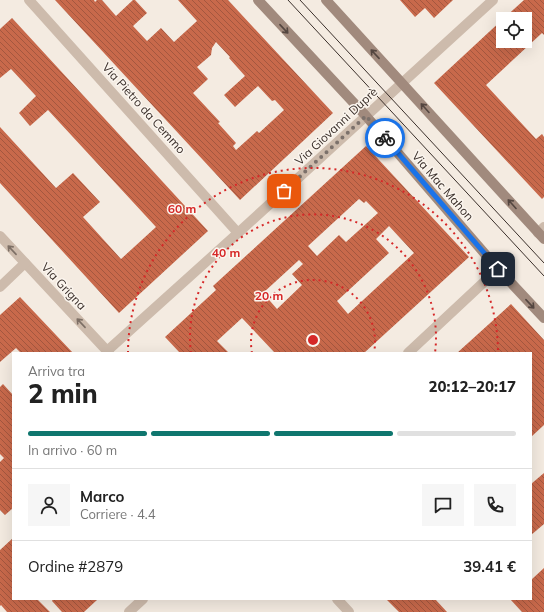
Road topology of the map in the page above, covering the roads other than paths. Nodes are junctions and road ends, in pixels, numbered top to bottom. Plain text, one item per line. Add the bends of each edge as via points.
1 (29, 0) edge
2 (258, 0) edge
3 (326, 0) edge
4 (493, 0) edge
5 (402, 82) junction
6 (366, 116) junction
7 (238, 233) junction
8 (542, 233) edge
9 (0, 236) edge
10 (25, 263) junction
11 (498, 269) junction
12 (0, 287) edge
13 (544, 318) edge
14 (108, 352) edge
15 (409, 352) edge
16 (142, 600) edge
17 (338, 600) edge
18 (129, 612) edge
19 (349, 612) edge

1 - 7 street, Via Pietro da Cemmo
2 -> 6 main road, Via Mac Mahon
5 -> 3 main road
4 - 5 street, Via Giovanni Duprè
5 - 6 street, Via Giovanni Duprè
8 -> 5 main road
6 - 7 street, Via Giovanni Duprè
6 - 11 main road, Via Mac Mahon
7 - 14 street, Via Giovanni Duprè
10 -> 9 street, Via Grigna
10 - 12 street
14 -> 10 street, Via Grigna
11 -> 13 main road, Via Mac Mahon
11 - 15 street
16 - 18 street
17 - 19 street

